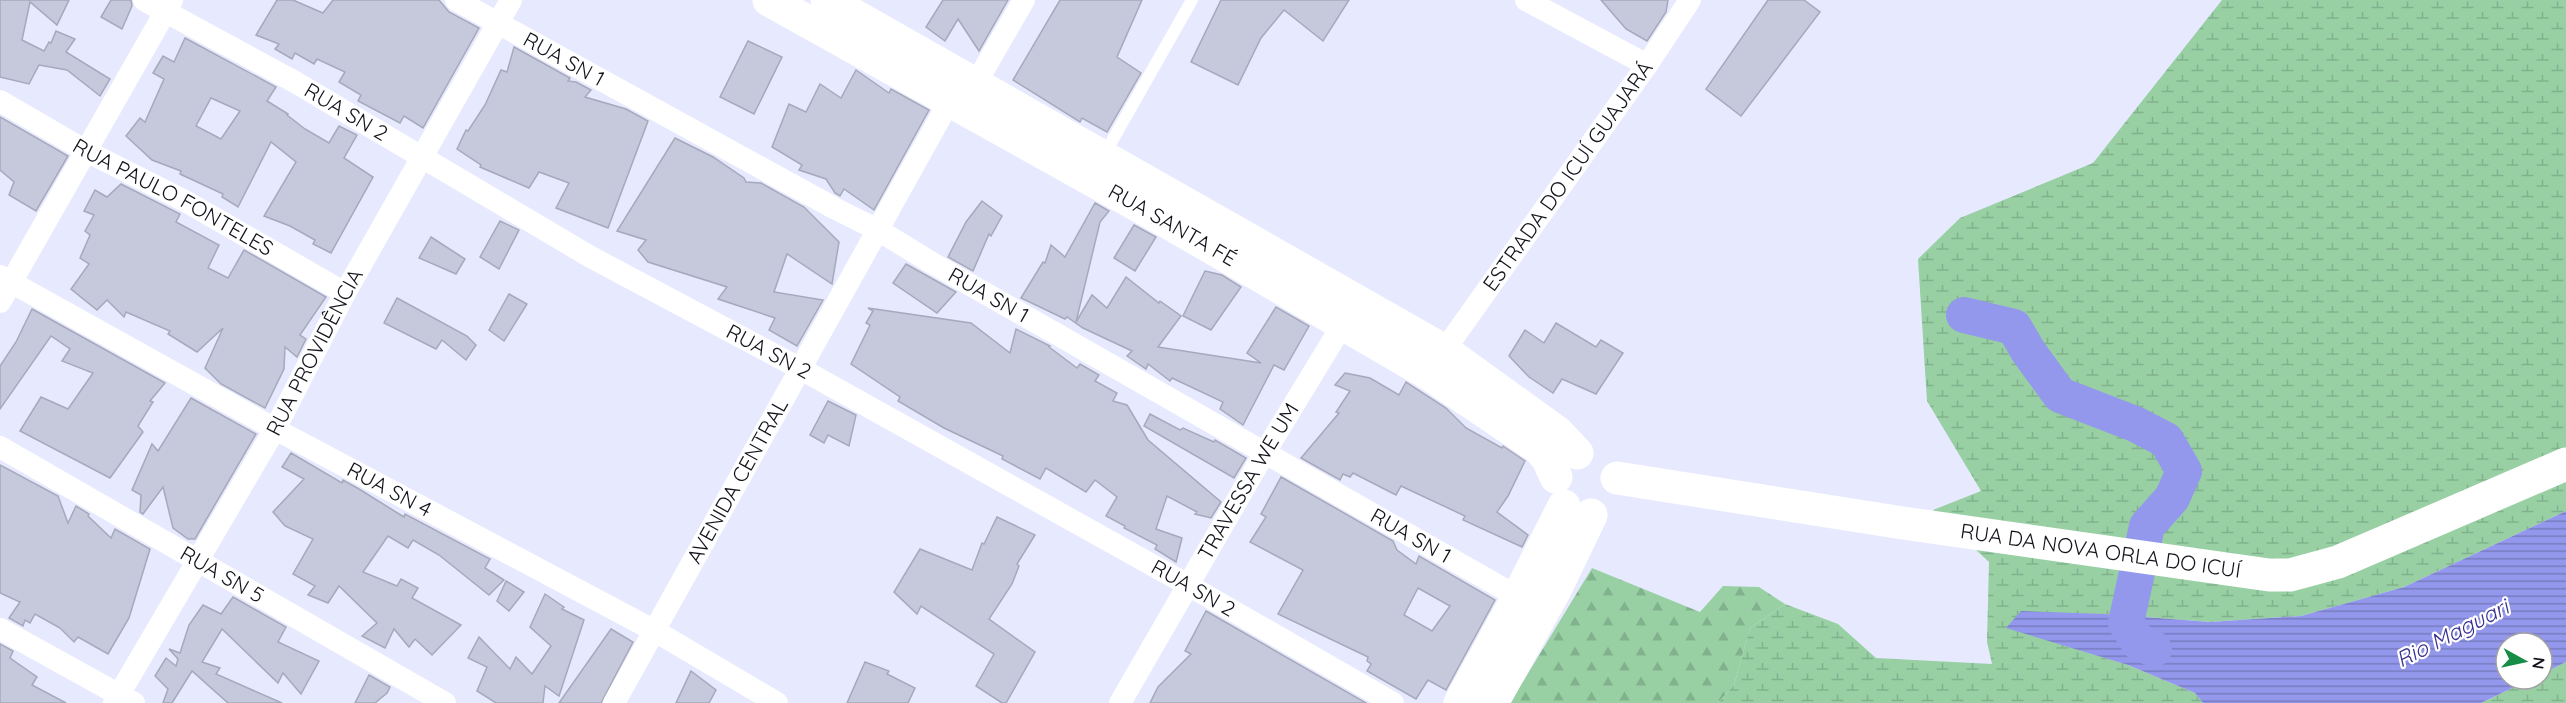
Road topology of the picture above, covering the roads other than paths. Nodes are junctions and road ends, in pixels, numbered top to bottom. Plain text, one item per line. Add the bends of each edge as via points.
1 (144, 0) edge
2 (456, 0) edge
3 (511, 0) edge
4 (769, 0) edge
5 (827, 0) edge
6 (1024, 0) edge
7 (1192, 0) edge
8 (1526, 0) edge
9 (1690, 0) edge
10 (169, 6) edge
11 (498, 22) junction
12 (1647, 65) junction
13 (976, 83) junction
14 (0, 101) edge
15 (949, 102) junction
16 (86, 150) junction
17 (1104, 155) junction
18 (423, 158) junction
19 (1164, 205) junction
20 (878, 230) junction
21 (4, 287) edge
22 (345, 293) junction
23 (1344, 324) junction
24 (1436, 362) junction
25 (801, 369) junction
26 (275, 429) junction
27 (0, 447) edge
28 (1265, 452) junction
29 (2566, 464) edge
30 (1617, 478) junction
31 (1572, 488) junction
32 (198, 562) junction
33 (1188, 585) junction
34 (1518, 597) junction
35 (0, 629) edge
36 (656, 631) junction
37 (122, 700) edge
38 (446, 703) edge
39 (614, 703) edge
40 (777, 703) edge
41 (1120, 703) edge
42 (1393, 703) edge
43 (1460, 703) edge
44 (1492, 703) edge

1 - 10 street, RUA SN 2
2 - 11 street, RUA SN 1
3 - 11 street, RUA PROVIDÊNCIA
4 - 15 street, RUA SANTA FÉ
5 - 13 street, RUA SANTA FÉ
6 - 13 street
7 - 17 lane
8 - 12 street
9 - 12 street, ESTRADA DO ICUÍ GUAJARÁ
10 - 16 street
10 - 18 street, RUA SN 2
11 - 18 street, RUA PROVIDÊNCIA
11 - 20 street, RUA SN 1
12 - 24 street, ESTRADA DO ICUÍ GUAJARÁ
13 - 17 street, RUA SANTA FÉ
14 - 16 street, RUA PAULO FONTELES
15 - 19 street, RUA SANTA FÉ
15 - 20 street, AVENIDA CENTRAL
16 - 21 street
16 - 22 street, RUA PAULO FONTELES via 185,201
17 - 19 street, RUA SANTA FÉ
18 - 22 street, RUA PROVIDÊNCIA
18 - 25 street, RUA SN 2 via 589,256
19 - 23 street, RUA SANTA FÉ
19 - 24 street, RUA SANTA FÉ
20 - 25 street, AVENIDA CENTRAL
20 - 28 street, RUA SN 1
21 - 26 street, RUA SN 4
22 - 26 street, RUA PROVIDÊNCIA
23 - 24 street, RUA SANTA FÉ
23 - 28 street, TRAVESSA WE UM
24 - 31 street, RUA SANTA FÉ via 1558,433
25 - 33 street, RUA SN 2
25 - 36 street, AVENIDA CENTRAL
26 - 32 street, RUA PROVIDÊNCIA
26 - 36 street, RUA SN 4
27 - 32 street, RUA SN 5
28 - 33 street, TRAVESSA WE UM
28 - 34 street, RUA SN 1
29 - 30 street, RUA DA NOVA ORLA DO ICUÍ via 2338,562 2290,575 2138,557
30 - 31 street via 1618,488 1609,506
30 - 31 street via 1614,468 1598,454 1587,452
31 - 34 street
31 - 44 street via 1555,590
32 - 37 street, RUA PROVIDÊNCIA
32 - 38 street, RUA SN 5
33 - 41 street, TRAVESSA WE UM
33 - 42 street, RUA SN 2
34 - 43 street
35 - 37 street
36 - 39 street, AVENIDA CENTRAL
36 - 40 street, RUA SN 4

